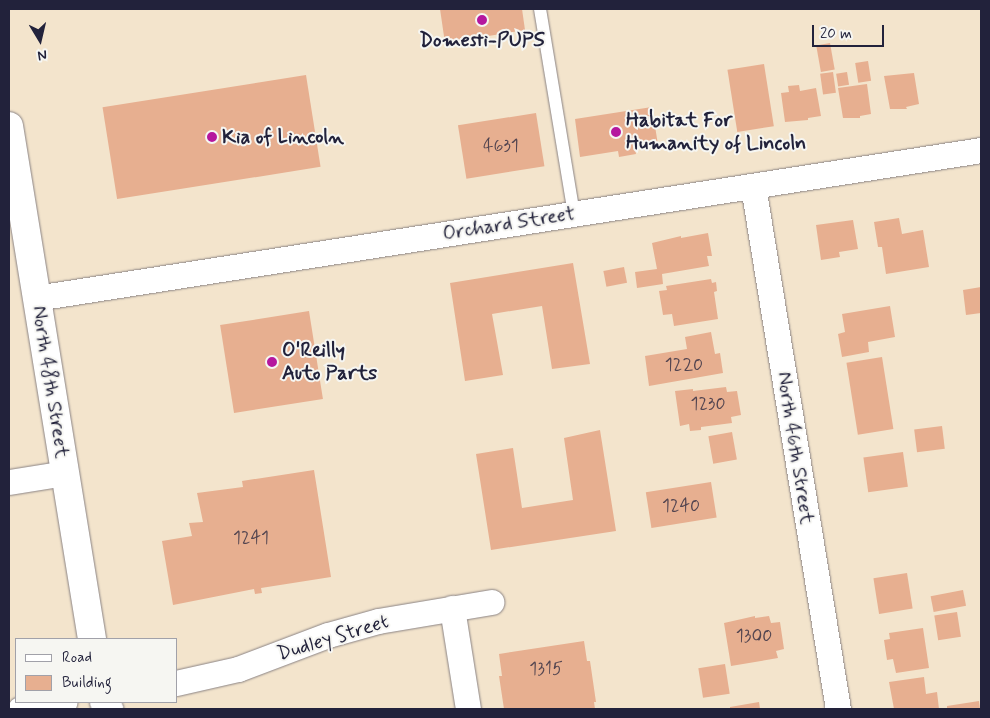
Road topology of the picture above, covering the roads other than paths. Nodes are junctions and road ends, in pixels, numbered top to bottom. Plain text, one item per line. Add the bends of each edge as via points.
1 (540, 9) edge
2 (9, 126) edge
3 (981, 150) edge
4 (753, 186) junction
5 (574, 214) junction
6 (36, 298) junction
7 (65, 473) junction
8 (9, 482) edge
9 (491, 602) dead end
10 (452, 608) junction
11 (92, 638) edge
12 (178, 683) edge
13 (58, 703) edge
14 (20, 709) edge
15 (468, 709) edge
16 (838, 709) edge

1 - 5 lane
2 - 6 main road, North 48th Street
3 - 4 street, Orchard Street
4 - 5 street, Orchard Street
4 - 16 street, North 46th Street
5 - 6 street, Orchard Street
6 - 7 main road, North 48th Street
7 - 8 street
7 - 11 main road, North 48th Street
9 - 10 street, Dudley Street
10 - 12 street, Dudley Street via 378,621 328,635 238,669
10 - 15 street
13 - 14 street

